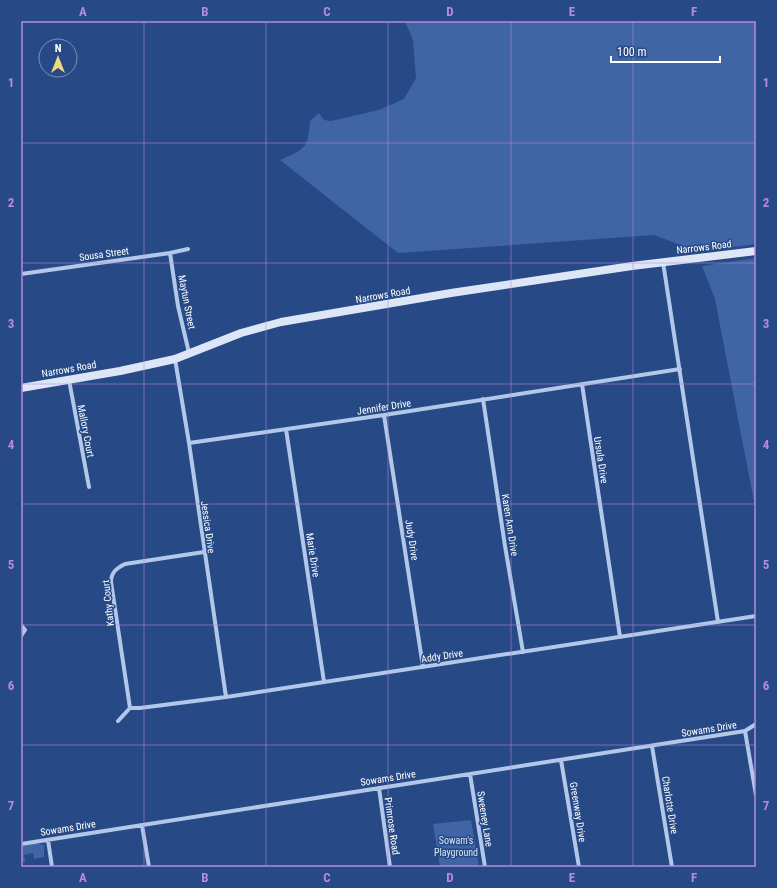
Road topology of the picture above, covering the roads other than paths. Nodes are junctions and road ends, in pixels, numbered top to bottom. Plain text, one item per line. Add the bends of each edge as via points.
1 (188, 249) dead end
2 (756, 251) edge
3 (170, 253) junction
4 (664, 262) junction
5 (21, 274) edge
6 (189, 353) junction
7 (175, 359) junction
8 (680, 369) junction
9 (68, 379) junction
10 (582, 384) junction
11 (21, 388) edge
12 (483, 399) junction
13 (384, 415) junction
14 (286, 429) junction
15 (189, 444) junction
16 (89, 487) dead end
17 (204, 552) junction
18 (756, 616) edge
19 (718, 622) junction
20 (21, 624) edge
21 (21, 636) edge
22 (620, 637) junction
23 (523, 652) junction
24 (423, 668) junction
25 (324, 682) junction
26 (226, 697) junction
27 (130, 708) junction
28 (118, 721) dead end
29 (756, 724) edge
30 (745, 731) junction
31 (652, 746) junction
32 (561, 760) junction
33 (470, 774) junction
34 (379, 788) junction
35 (756, 795) edge
36 (142, 825) junction
37 (48, 840) junction
38 (21, 844) edge
39 (52, 867) edge
40 (149, 867) edge
41 (390, 867) edge
42 (485, 867) edge
43 (579, 867) edge
44 (672, 867) edge

1 - 3 street, Sousa Street
2 - 4 street, Narrows Road
3 - 5 street, Sousa Street
3 - 6 street, Maytun Street via 178,306
4 - 6 street, Narrows Road via 281,322 248,331
4 - 8 street
6 - 7 street, Narrows Road
7 - 9 street, Narrows Road
7 - 15 street, Jessica Drive
8 - 10 street
8 - 19 street
9 - 11 street, Narrows Road
9 - 16 street, Mallory Court
10 - 12 street, Jennifer Drive
10 - 22 street, Ursula Drive
12 - 13 street, Jennifer Drive
12 - 23 street, Karen Ann Drive via 504,546
13 - 14 street, Jennifer Drive
13 - 24 street, Judy Drive
14 - 15 street, Jennifer Drive
14 - 25 street, Marie Drive
15 - 17 street, Jessica Drive
17 - 26 street, Jessica Drive
17 - 27 street, Kathy Court via 125,564 115,570 111,578
18 - 19 street, Addy Drive
19 - 22 street, Addy Drive
20 - 21 street via 26,630
22 - 23 street, Addy Drive
23 - 24 street, Addy Drive
24 - 25 street, Addy Drive
25 - 26 street, Addy Drive
26 - 27 street, Addy Drive
27 - 28 street
29 - 30 street, Sowams Drive
30 - 31 street, Sowams Drive
30 - 35 street
31 - 32 street, Sowams Drive
31 - 44 street, Charlotte Drive
32 - 33 street, Sowams Drive
32 - 43 street, Greenway Drive
33 - 34 street, Sowams Drive
33 - 42 street, Sweeney Lane
34 - 36 street, Sowams Drive
34 - 41 street, Primrose Road
36 - 37 street, Sowams Drive
36 - 40 street
37 - 38 street, Sowams Drive
37 - 39 street

